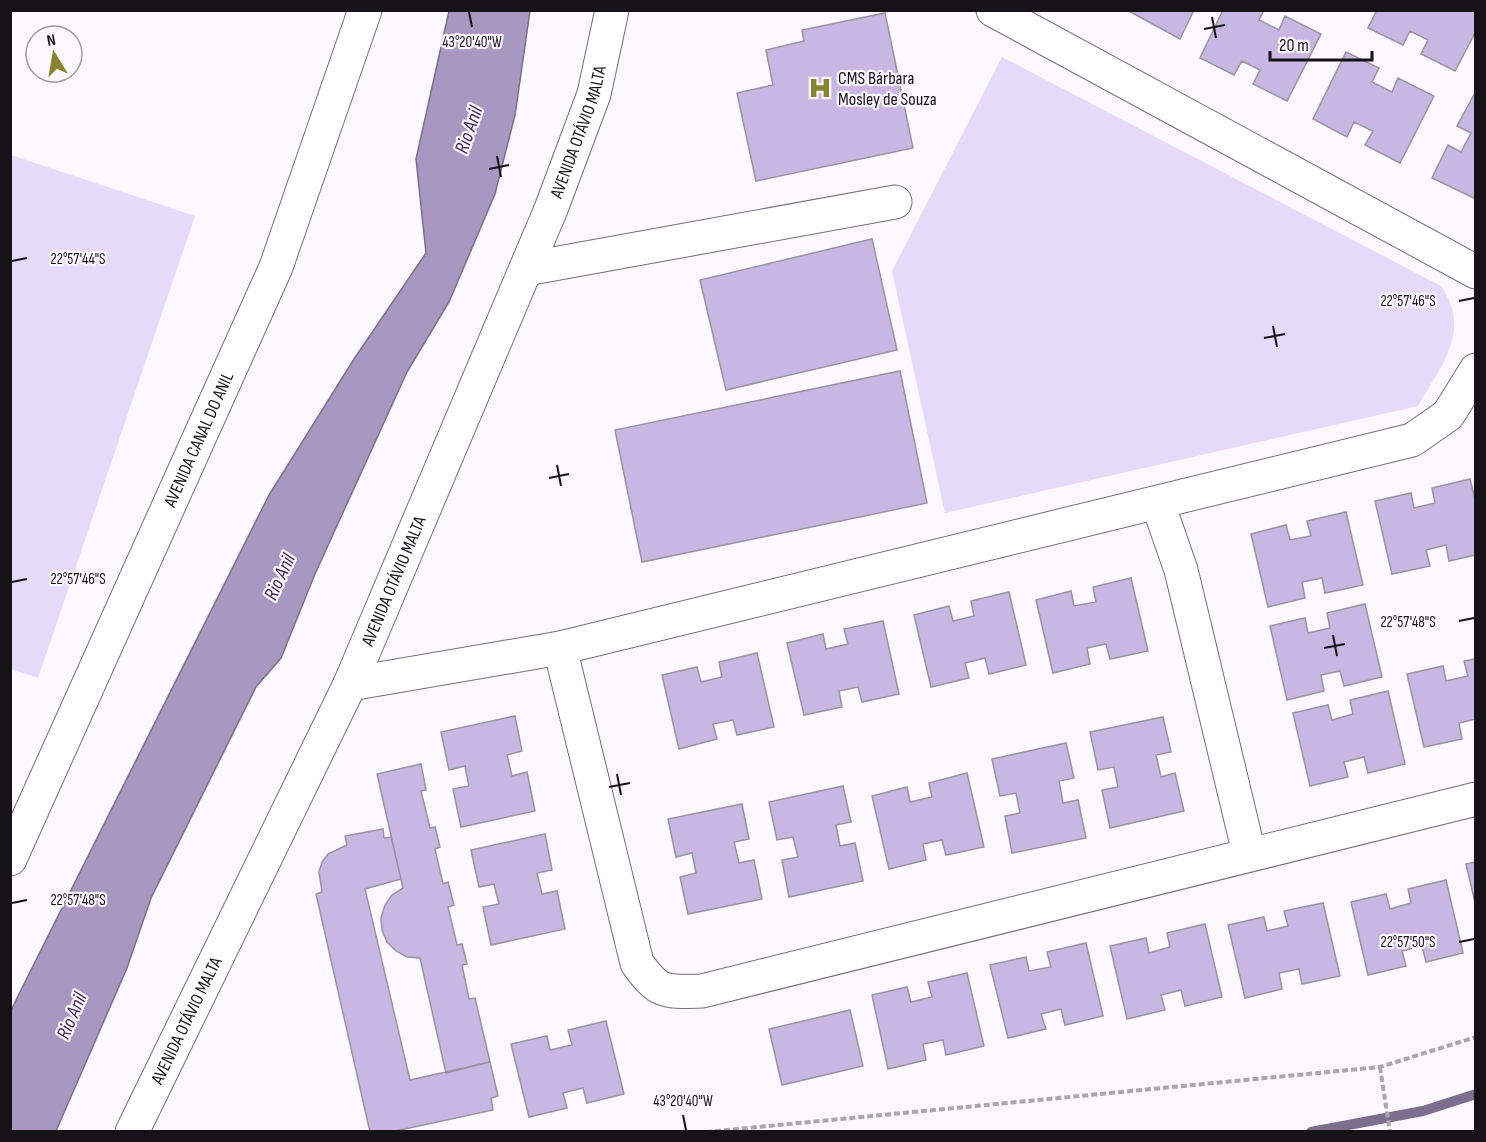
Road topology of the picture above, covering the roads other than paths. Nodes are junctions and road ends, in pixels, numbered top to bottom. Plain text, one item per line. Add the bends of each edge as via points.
1 (365, 10) edge
2 (612, 10) edge
3 (993, 10) edge
4 (895, 202) dead end
5 (526, 268) junction
6 (1476, 272) edge
7 (1476, 370) edge
8 (1158, 504) junction
9 (560, 648) junction
10 (350, 684) junction
11 (1476, 799) edge
12 (1249, 853) junction
13 (10, 859) edge
14 (132, 1131) edge

1 - 13 street, AVENIDA CANAL DO ANIL via 276,267
2 - 5 street, AVENIDA OTÁVIO MALTA via 594,94
3 - 6 street
4 - 5 street
5 - 10 street, AVENIDA OTÁVIO MALTA
7 - 8 street via 1448,415 1412,440
8 - 9 street
8 - 12 street via 1181,570
9 - 10 street
9 - 12 street via 637,963 651,983 669,992 702,991
10 - 14 street, AVENIDA OTÁVIO MALTA
11 - 12 street

